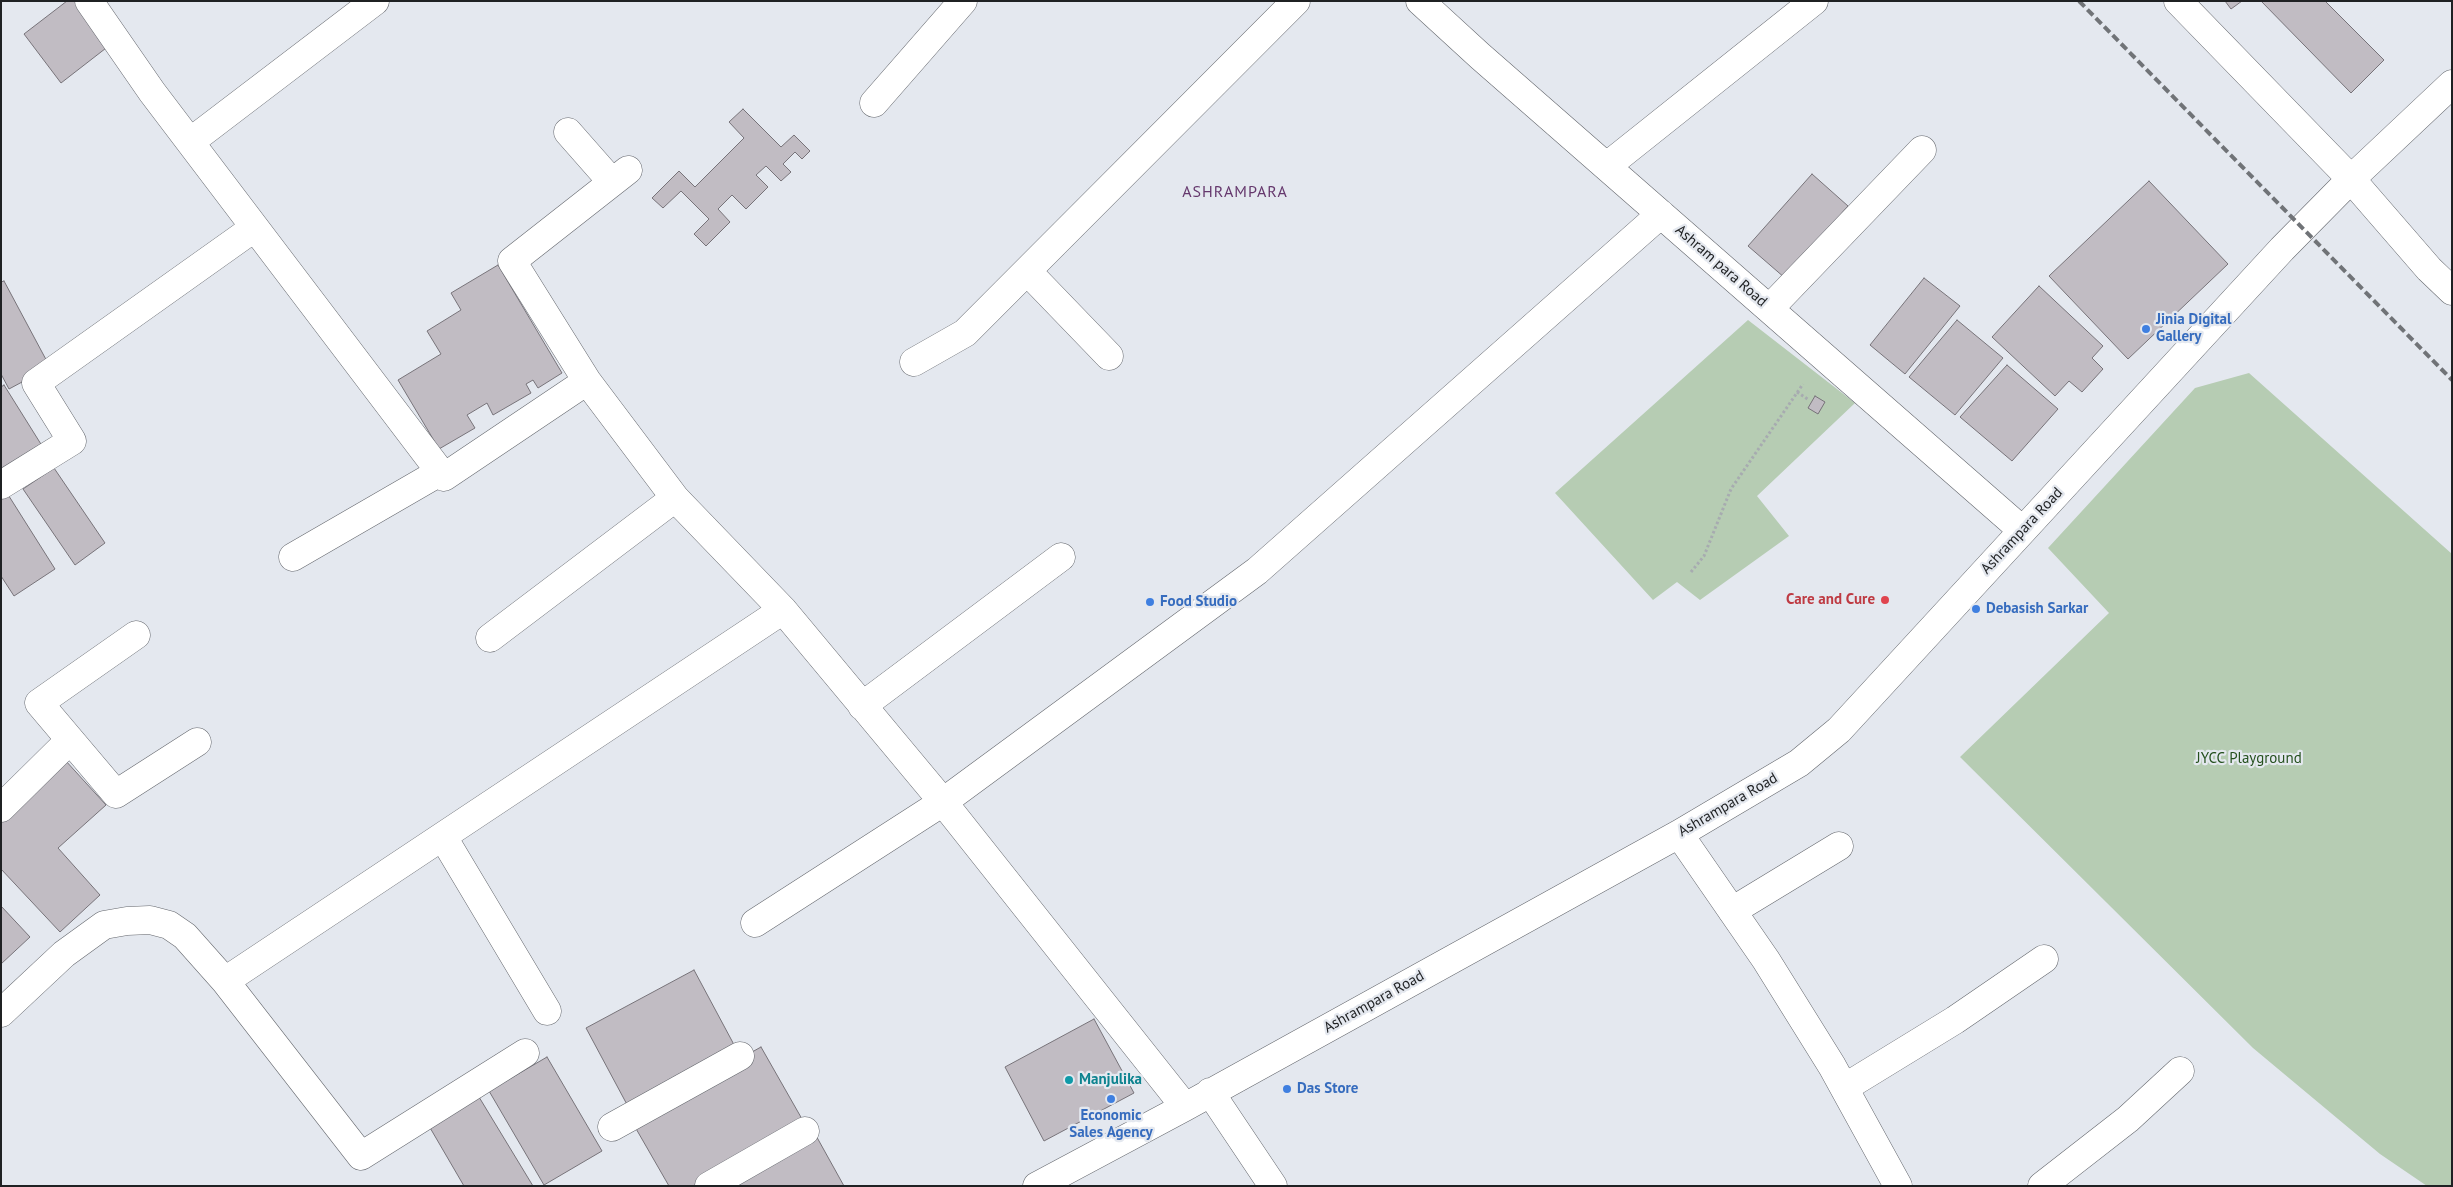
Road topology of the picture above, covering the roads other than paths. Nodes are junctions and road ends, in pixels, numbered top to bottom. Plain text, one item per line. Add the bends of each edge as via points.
1 (89, 1) edge
2 (375, 1) edge
3 (963, 1) edge
4 (1296, 1) edge
5 (1420, 1) edge
6 (1814, 1) edge
7 (2178, 1) edge
8 (2452, 84) edge
9 (874, 103) dead end
10 (568, 132) dead end
11 (190, 142) junction
12 (1922, 150) dead end
13 (1607, 166) junction
14 (2351, 179) junction
15 (1661, 214) junction
16 (254, 228) junction
17 (1027, 271) junction
18 (2452, 291) edge
19 (1770, 308) junction
20 (1109, 356) dead end
21 (914, 362) dead end
22 (587, 381) junction
23 (440, 472) junction
24 (1, 485) edge
25 (675, 498) junction
26 (2022, 530) junction
27 (293, 557) dead end
28 (1061, 557) dead end
29 (783, 610) junction
30 (136, 634) dead end
31 (490, 638) dead end
32 (862, 706) junction
33 (70, 740) junction
34 (197, 742) dead end
35 (943, 802) junction
36 (1, 808) edge
37 (1679, 834) junction
38 (443, 837) junction
39 (1839, 846) dead end
40 (1732, 911) junction
41 (755, 923) dead end
42 (2044, 959) dead end
43 (225, 981) junction
44 (547, 1011) dead end
45 (1, 1013) edge
46 (525, 1053) dead end
47 (740, 1056) dead end
48 (2180, 1071) dead end
49 (1844, 1088) junction
50 (1210, 1092) junction
51 (1185, 1107) junction
52 (612, 1127) dead end
53 (806, 1131) dead end
54 (709, 1186) edge
55 (1037, 1186) edge
56 (1273, 1186) edge
57 (1898, 1186) edge
58 (2042, 1186) edge

1 - 11 street
2 - 11 street
3 - 9 street
4 - 17 street
5 - 13 street, Ashram para Road
6 - 13 street
7 - 14 street
8 - 14 street, Ashrampara Road
10 - 22 street via 620,176 512,261
11 - 16 street
12 - 19 street
13 - 15 street, Ashram para Road
14 - 18 street
14 - 26 street, Ashrampara Road
15 - 19 street, Ashram para Road
15 - 35 street via 1257,571
16 - 23 street
16 - 24 street via 36,383 72,441
17 - 20 street
17 - 21 street via 965,333
19 - 26 street, Ashram para Road
22 - 23 street via 444,477
22 - 25 street
23 - 27 street
25 - 29 street
25 - 31 street
26 - 37 street, Ashrampara Road via 1839,730 1800,763
28 - 32 street
29 - 32 street
29 - 38 street
30 - 33 street via 40,703
32 - 35 street
33 - 34 street via 116,794
33 - 36 street
35 - 41 street
35 - 51 street
37 - 40 street
37 - 50 street, Ashrampara Road
38 - 43 street
38 - 44 street
39 - 40 street
40 - 49 street via 1766,960
42 - 49 street via 1955,1020
43 - 45 street via 185,936 169,925 150,920 127,921 104,925 83,938
43 - 46 street via 361,1156
47 - 52 street
48 - 58 street via 2128,1119
49 - 57 street
50 - 51 street, Ashrampara Road
50 - 56 street
51 - 55 street, Ashrampara Road
53 - 54 street

